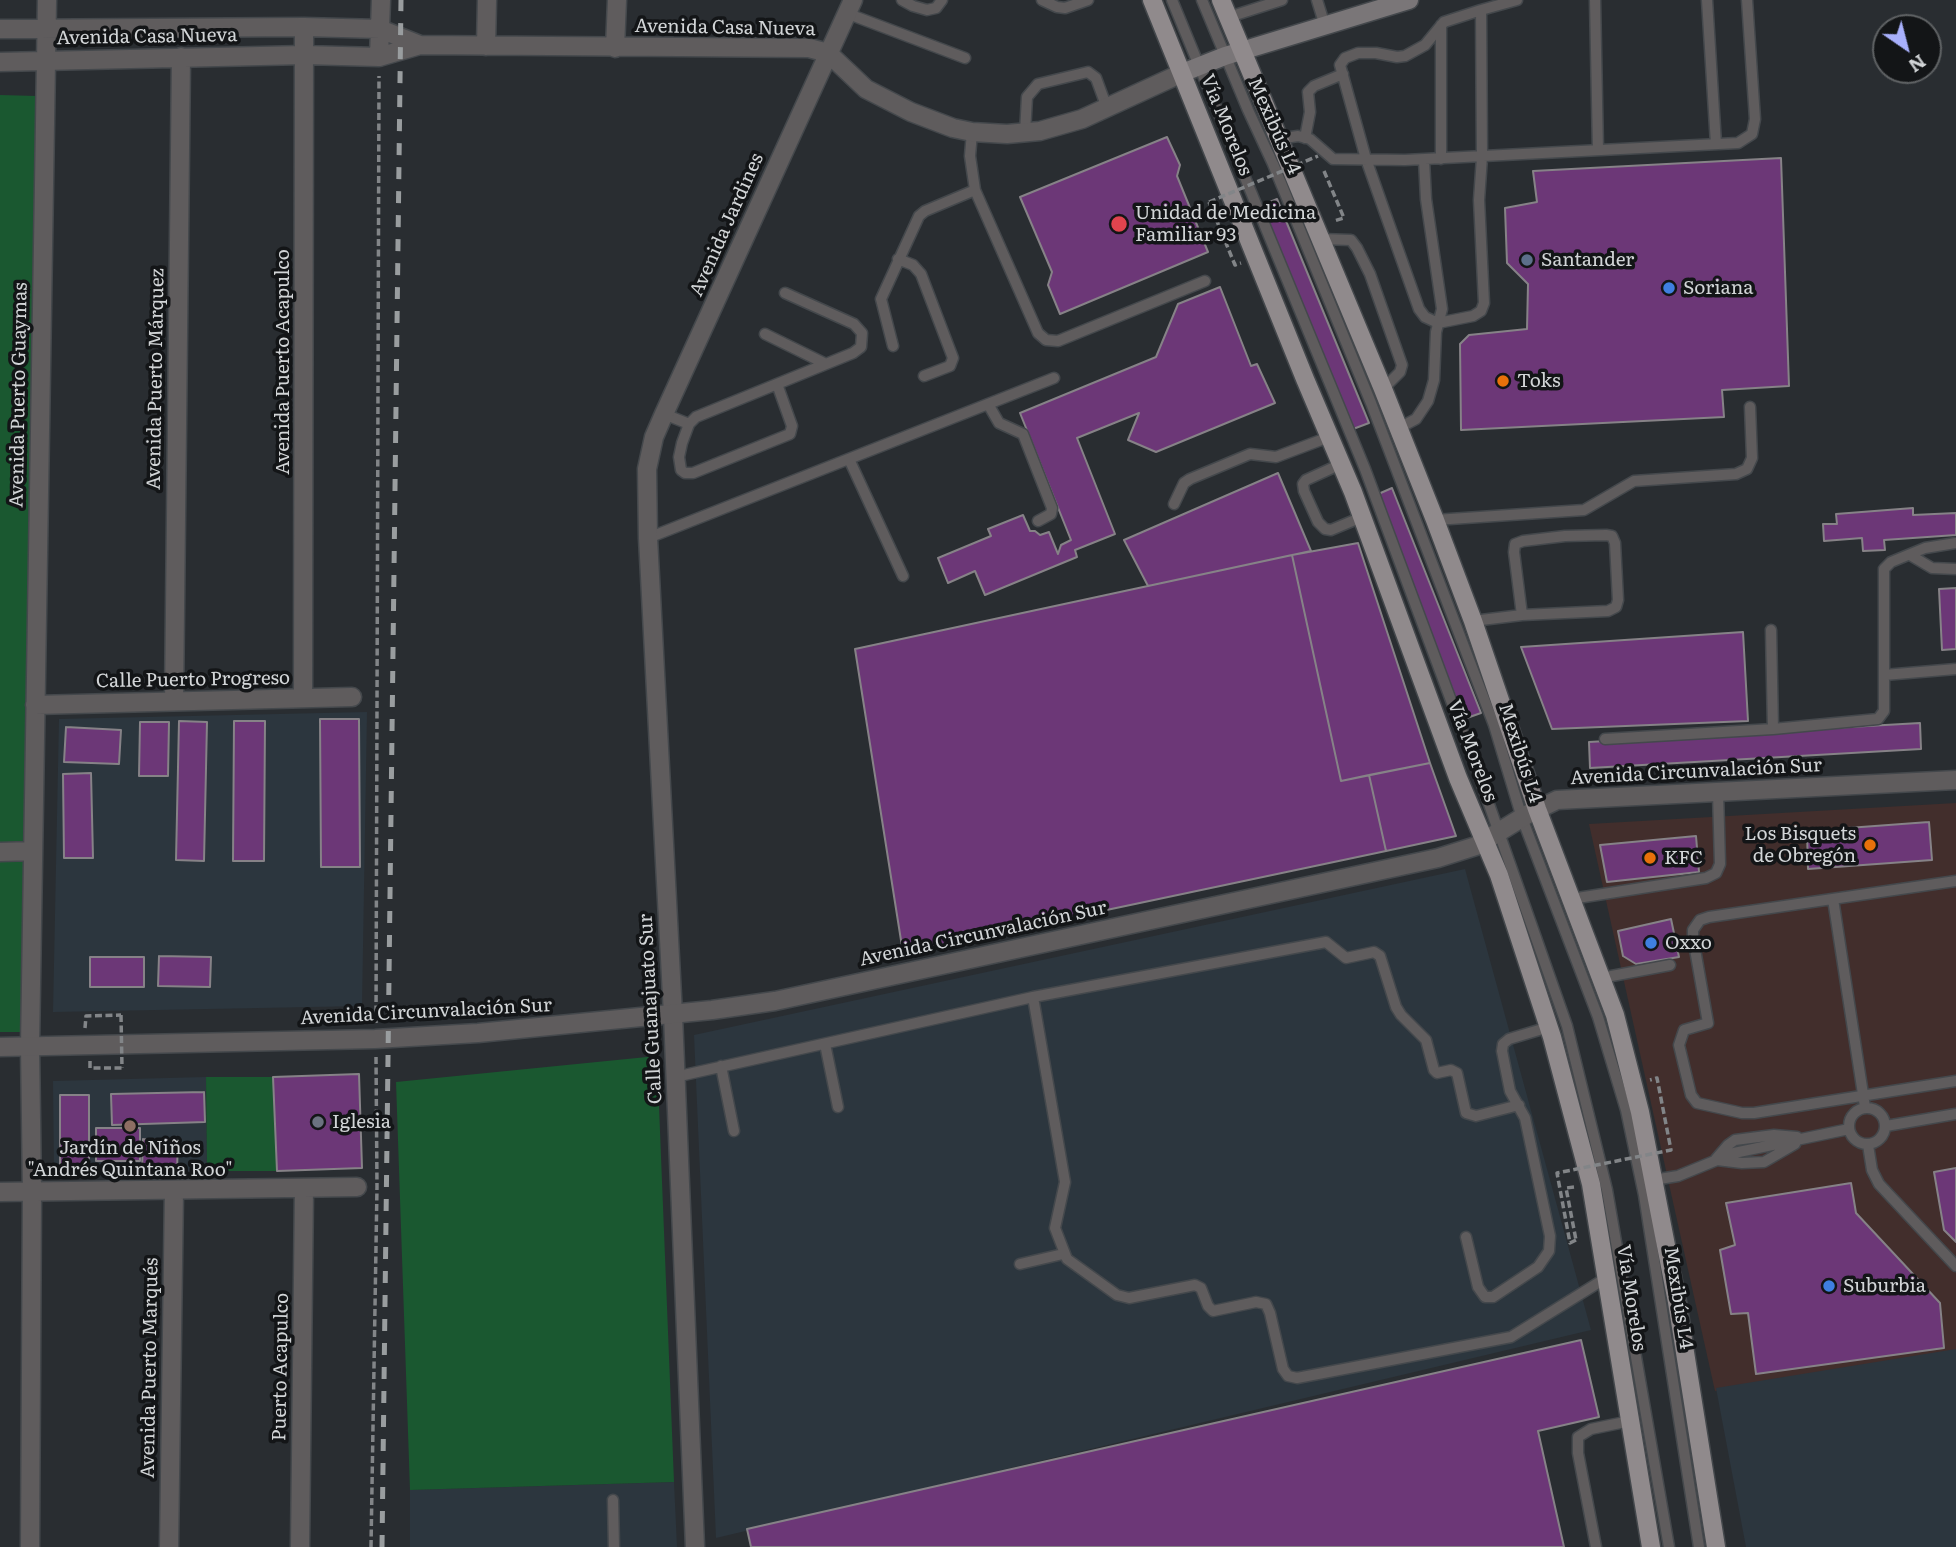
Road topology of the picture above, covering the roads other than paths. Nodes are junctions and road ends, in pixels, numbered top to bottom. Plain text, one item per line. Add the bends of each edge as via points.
1 (47, 0) edge
2 (381, 0) edge
3 (487, 0) edge
4 (617, 0) edge
5 (902, 0) edge
6 (942, 0) edge
7 (1042, 0) edge
8 (1088, 0) edge
9 (1152, 0) edge
10 (1172, 0) edge
11 (1202, 0) edge
12 (1282, 0) edge
13 (1317, 0) edge
14 (1409, 0) edge
15 (1517, 0) edge
16 (1595, 0) edge
17 (1707, 0) edge
18 (1746, 0) edge
19 (849, 7) edge
20 (1224, 9) edge
21 (1481, 9) junction
22 (1440, 25) junction
23 (1325, 26) junction
24 (304, 27) junction
25 (0, 29) edge
26 (46, 29) junction
27 (380, 29) junction
28 (420, 45) junction
29 (486, 46) junction
30 (615, 48) junction
31 (828, 53) junction
32 (1233, 54) junction
33 (304, 55) junction
34 (181, 57) junction
35 (379, 57) junction
36 (965, 58) dead end
37 (45, 61) junction
38 (0, 62) edge
39 (1199, 66) junction
40 (1182, 73) junction
41 (1343, 74) junction
42 (1107, 108) junction
43 (972, 132) junction
44 (1025, 133) junction
45 (1305, 138) junction
46 (1278, 139) junction
47 (1716, 144) junction
48 (1598, 150) junction
49 (1482, 157) junction
50 (1366, 159) junction
51 (1441, 159) junction
52 (1424, 160) junction
53 (975, 190) junction
54 (1321, 239) junction
55 (898, 259) junction
56 (1205, 281) dead end
57 (785, 293) dead end
58 (1438, 323) junction
59 (765, 334) dead end
60 (893, 346) dead end
61 (826, 364) junction
62 (924, 376) dead end
63 (1054, 378) dead end
64 (777, 384) junction
65 (1383, 389) junction
66 (988, 404) junction
67 (1750, 407) dead end
68 (664, 414) junction
69 (689, 424) junction
70 (1399, 428) junction
71 (1329, 437) junction
72 (849, 459) junction
73 (1341, 464) junction
74 (647, 469) joint
75 (1174, 504) dead end
76 (1362, 517) junction
77 (1435, 520) junction
78 (1038, 521) dead end
79 (648, 538) junction
80 (1956, 542) edge
81 (1910, 555) junction
82 (1956, 569) edge
83 (903, 576) dead end
84 (1521, 615) junction
85 (1473, 621) junction
86 (1771, 631) dead end
87 (1956, 669) edge
88 (1884, 675) junction
89 (352, 697) dead end
90 (303, 698) junction
91 (174, 701) junction
92 (35, 705) junction
93 (1773, 729) junction
94 (1605, 739) dead end
95 (1956, 780) edge
96 (1956, 787) edge
97 (1718, 793) junction
98 (1530, 813) junction
99 (1492, 837) junction
100 (33, 851) junction
101 (0, 852) edge
102 (1956, 881) edge
103 (1571, 899) junction
104 (1833, 899) junction
105 (1670, 965) dead end
106 (1601, 978) junction
107 (1033, 998) junction
108 (673, 1015) junction
109 (1549, 1027) junction
110 (825, 1044) junction
111 (30, 1046) junction
112 (0, 1048) edge
113 (721, 1066) junction
114 (675, 1077) junction
115 (1956, 1081) edge
116 (1863, 1096) junction
117 (1519, 1105) junction
118 (838, 1107) dead end
119 (1865, 1107) junction
120 (1956, 1114) edge
121 (1885, 1126) junction
122 (1850, 1129) junction
123 (734, 1132) dead end
124 (1868, 1144) junction
125 (1653, 1180) junction
126 (357, 1187) dead end
127 (304, 1188) junction
128 (174, 1190) junction
129 (0, 1192) edge
130 (32, 1192) junction
131 (1466, 1237) dead end
132 (1063, 1254) junction
133 (1020, 1264) dead end
134 (1956, 1266) edge
135 (1606, 1278) junction
136 (1630, 1421) junction
137 (613, 1500) dead end
138 (30, 1547) edge
139 (169, 1547) edge
140 (300, 1547) edge
141 (614, 1547) edge
142 (695, 1547) edge
143 (1596, 1547) edge
144 (1651, 1547) edge
145 (1669, 1547) edge
146 (1699, 1547) edge
147 (1716, 1547) edge

1 - 26 street, Avenida Puerto Guaymas
2 - 27 street
3 - 29 street
4 - 30 street
5 - 6 lane via 927,10
7 - 8 lane via 1065,8
9 - 40 main road, Vía Morelos
10 - 39 lane
11 - 32 lane, Mexibús L4
12 - 20 lane
13 - 23 lane
14 - 23 main road, Avenida Casa Nueva
15 - 21 lane
16 - 48 lane
17 - 47 lane
18 - 47 lane via 1755,127 1738,143
19 - 31 street, Avenida Jardines
19 - 36 lane
20 - 32 main road
21 - 22 lane
21 - 49 lane
22 - 41 lane via 1425,45 1405,56 1363,52 1345,58 1340,65
22 - 51 lane
23 - 32 main road, Avenida Casa Nueva
24 - 26 street, Avenida Casa Nueva
24 - 27 street, Avenida Casa Nueva
24 - 33 street, Avenida Puerto Acapulco
25 - 26 street, Avenida Casa Nueva
26 - 37 street, Avenida Puerto Guaymas
27 - 28 street, Avenida Casa Nueva
27 - 35 street
28 - 29 street, Avenida Casa Nueva
28 - 35 street, Avenida Casa Nueva
29 - 30 street, Avenida Casa Nueva
30 - 31 street, Avenida Casa Nueva via 787,47
31 - 43 street, Avenida Casa Nueva via 879,97 929,120
31 - 68 street, Avenida Jardines
32 - 39 main road, Avenida Casa Nueva
32 - 46 main road
32 - 98 lane, Mexibús L4
33 - 34 street, Avenida Casa Nueva
33 - 35 street, Avenida Casa Nueva
33 - 90 street, Avenida Puerto Acapulco
34 - 37 street, Avenida Casa Nueva
34 - 91 street, Avenida Puerto Márquez
37 - 38 street, Avenida Casa Nueva
37 - 92 street, Avenida Puerto Guaymas
39 - 40 main road, Avenida Casa Nueva
39 - 99 lane via 1365,469
40 - 42 street, Avenida Casa Nueva
40 - 71 main road, Vía Morelos
41 - 45 lane via 1308,92
41 - 50 lane
42 - 44 street, Avenida Casa Nueva
42 - 44 lane via 1096,78 1088,72 1038,84 1027,97
43 - 44 street, Avenida Casa Nueva
43 - 53 lane
45 - 46 lane
45 - 50 lane via 1334,159
46 - 54 main road
47 - 48 lane
48 - 49 lane
49 - 51 lane
49 - 58 lane via 1483,308 1473,316
50 - 52 lane
50 - 58 lane via 1419,309
51 - 52 lane
52 - 58 lane via 1442,304
53 - 55 lane via 922,213
53 - 56 lane via 1038,333 1046,340 1058,341
54 - 65 main road
54 - 65 lane via 1351,240 1370,274 1402,365
55 - 60 lane via 881,302
55 - 62 lane via 921,274 953,358 950,366
57 - 61 lane via 854,324 862,333 858,350
58 - 70 lane via 1428,401 1416,418
59 - 61 lane
61 - 64 lane
63 - 66 lane
64 - 69 lane
64 - 69 lane via 793,429 787,436 685,473 679,457
65 - 70 main road
66 - 72 lane
66 - 78 lane via 999,423 1023,434 1052,508 1051,514
67 - 77 lane via 1752,458 1747,469 1736,474 1634,481 1584,510
68 - 69 lane
68 - 74 street, Avenida Jardines
70 - 77 main road
71 - 73 main road, Vía Morelos
71 - 75 lane via 1279,457 1250,454 1190,479
72 - 79 lane
72 - 83 lane
73 - 76 main road, Vía Morelos
73 - 76 lane via 1306,480 1304,491 1325,529
74 - 79 street, Calle Guanajuato Sur
76 - 99 main road, Vía Morelos via 1458,778
77 - 85 main road
79 - 108 street, Calle Guanajuato Sur
80 - 81 lane
81 - 82 lane via 1932,569
81 - 88 lane via 1891,562 1883,575
84 - 84 lane via 1616,607 1612,537 1566,536 1515,544
84 - 85 lane
85 - 98 main road
86 - 93 lane
87 - 88 lane
88 - 93 lane via 1884,711 1878,719
89 - 90 street, Calle Puerto Progreso
90 - 91 street, Calle Puerto Progreso
91 - 92 street, Calle Puerto Progreso
92 - 100 street, Avenida Puerto Guaymas
93 - 94 lane
95 - 96 lane
95 - 97 street, Avenida Circunvalación Sur
97 - 98 street, Avenida Circunvalación Sur via 1563,799
97 - 103 lane via 1720,864 1712,875
98 - 99 street, Avenida Circunvalación Sur
98 - 103 main road
98 - 146 lane, Mexibús L4 via 1626,1110 1644,1195
99 - 108 street, Avenida Circunvalación Sur via 1438,858 775,1001
99 - 109 main road, Vía Morelos via 1499,874
99 - 145 lane via 1567,1026 1607,1191
100 - 101 street
100 - 111 street, Avenida Puerto Guaymas
102 - 104 lane
103 - 106 main road
104 - 116 lane
104 - 116 lane via 1709,917 1696,925 1693,937 1708,1023 1684,1030 1679,1045 1691,1095 1701,1105 1748,1114
105 - 106 lane
106 - 125 main road via 1624,1050
107 - 110 lane
107 - 117 lane via 1326,942 1346,958 1374,952 1382,958 1398,1012 1426,1040 1435,1072 1457,1073 1466,1112 1476,1116
107 - 132 lane via 1065,1182 1055,1226
108 - 111 street, Avenida Circunvalación Sur via 376,1039
108 - 114 street, Calle Guanajuato Sur
109 - 117 lane via 1503,1044 1507,1081
109 - 135 main road, Vía Morelos via 1591,1184
110 - 113 lane
110 - 118 lane
111 - 112 street, Avenida Circunvalación Sur
111 - 130 street, Avenida Puerto Guaymas
113 - 114 lane
113 - 123 lane
114 - 142 street, Calle Guanajuato Sur
115 - 116 lane
116 - 119 lane
117 - 131 lane via 1550,1236 1549,1251 1538,1267 1490,1298 1480,1292
119 - 121 lane via 1881,1114
119 - 122 lane via 1851,1117
120 - 121 lane
121 - 124 lane via 1880,1139
122 - 124 lane via 1853,1139
122 - 125 lane via 1734,1153
124 - 134 lane via 1879,1184
125 - 147 main road
126 - 127 street
127 - 128 street
127 - 140 street, Puerto Acapulco
128 - 130 street
128 - 139 street, Avenida Puerto Marqués
129 - 130 street
130 - 138 street, Avenida Puerto Guaymas
132 - 133 lane
132 - 135 lane via 1122,1298 1195,1286 1213,1311 1266,1304 1283,1369 1293,1377 1511,1337
135 - 136 main road, Vía Morelos
136 - 143 lane via 1591,1429 1578,1437
136 - 144 main road, Vía Morelos
137 - 141 lane

